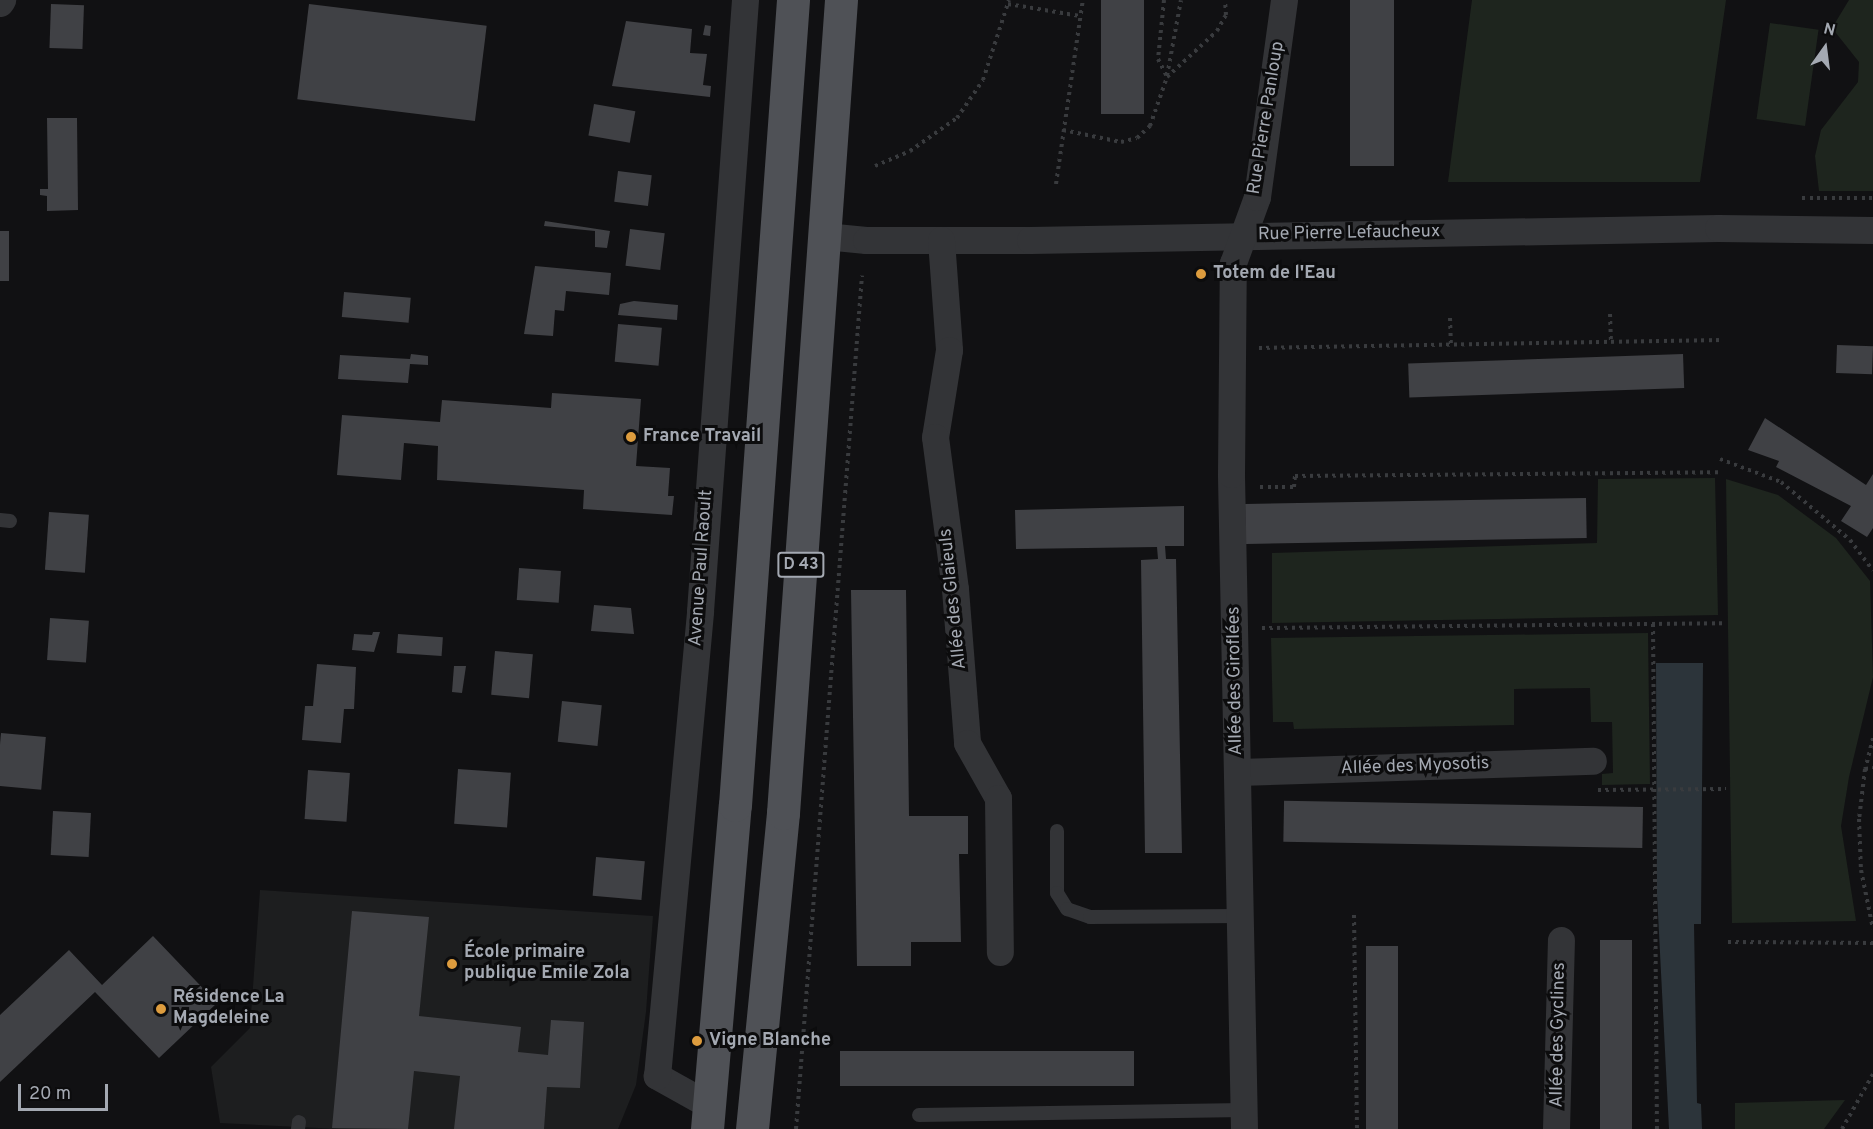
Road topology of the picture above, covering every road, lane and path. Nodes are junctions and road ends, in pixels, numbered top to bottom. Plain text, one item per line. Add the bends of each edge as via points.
1 (745, 0) edge
2 (793, 0) edge
3 (841, 0) edge
4 (1083, 0) edge
5 (1164, 0) edge
6 (1181, 0) edge
7 (1225, 0) edge
8 (1284, 0) edge
9 (1009, 2) edge
10 (1080, 16) junction
11 (1167, 77) junction
12 (1063, 130) junction
13 (875, 166) dead end
14 (1056, 184) dead end
15 (781, 188) junction
16 (1873, 230) edge
17 (1242, 235) junction
18 (825, 236) junction
19 (941, 240) junction
20 (776, 262) junction
21 (862, 276) dead end
22 (1610, 314) dead end
23 (1450, 318) dead end
24 (1723, 340) dead end
25 (1611, 342) junction
26 (1451, 345) junction
27 (1233, 348) junction
28 (1720, 459) dead end
29 (1720, 472) dead end
30 (1231, 487) junction
31 (1873, 570) edge
32 (1723, 623) dead end
33 (1653, 624) junction
34 (1234, 628) junction
35 (1873, 738) edge
36 (1593, 761) dead end
37 (1873, 768) edge
38 (1864, 769) junction
39 (1238, 772) junction
40 (1726, 789) dead end
41 (1654, 790) junction
42 (1058, 831) dead end
43 (1354, 915) dead end
44 (1240, 916) junction
45 (1873, 929) edge
46 (1561, 940) dead end
47 (1728, 942) dead end
48 (1873, 943) edge
49 (999, 952) dead end
50 (1873, 1074) edge
51 (919, 1115) dead end
52 (708, 1117) edge
53 (1244, 1120) edge
54 (752, 1129) edge
55 (796, 1129) edge
56 (1357, 1129) edge
57 (1556, 1129) edge
58 (1657, 1129) edge
59 (1842, 1129) edge

1 - 52 street, Avenue Paul Raoult via 698,635 657,1076
2 - 15 main road, D 43
3 - 18 main road, D 43
4 - 10 path
5 - 11 path via 1158,59
6 - 11 path
7 - 11 path via 1226,15 1217,30
8 - 17 street, Rue Pierre Panloup via 1257,197
9 - 10 path
9 - 13 path via 983,80 957,118 910,151
10 - 12 path
11 - 12 path via 1150,126 1137,138 1121,142
12 - 14 path
15 - 18 main road
15 - 20 main road, D 43
16 - 17 street, Rue Pierre Lefaucheux via 1718,228
17 - 19 street, Rue Pierre Lefaucheux
17 - 27 street, Allée des Giroflées via 1233,263
18 - 19 street, Rue Pierre Lefaucheux
18 - 20 main road
18 - 54 main road, D 43 via 783,813
19 - 49 street, Allée des Glaieuls via 949,350 935,437 954,589 966,743 998,798
20 - 52 main road, D 43
21 - 55 path
22 - 25 path
23 - 26 path
24 - 25 path
25 - 26 path
26 - 27 path
27 - 30 street, Allée des Giroflées
28 - 31 path via 1780,482 1850,540
29 - 30 path via 1295,476 1294,487
30 - 34 street, Allée des Giroflées
32 - 33 path
33 - 34 path
33 - 41 path
34 - 39 street, Allée des Giroflées
35 - 38 path
36 - 39 street, Allée des Myosotis
37 - 38 path
38 - 45 path via 1859,819 1861,860
39 - 44 street, Allée des Giroflées
40 - 41 path
41 - 58 path
42 - 44 lane via 1057,892 1067,909 1090,917
43 - 56 path
44 - 53 street, Allée des Giroflées
46 - 57 street, Allée des Gyclines
47 - 48 path
50 - 59 path
51 - 53 lane

